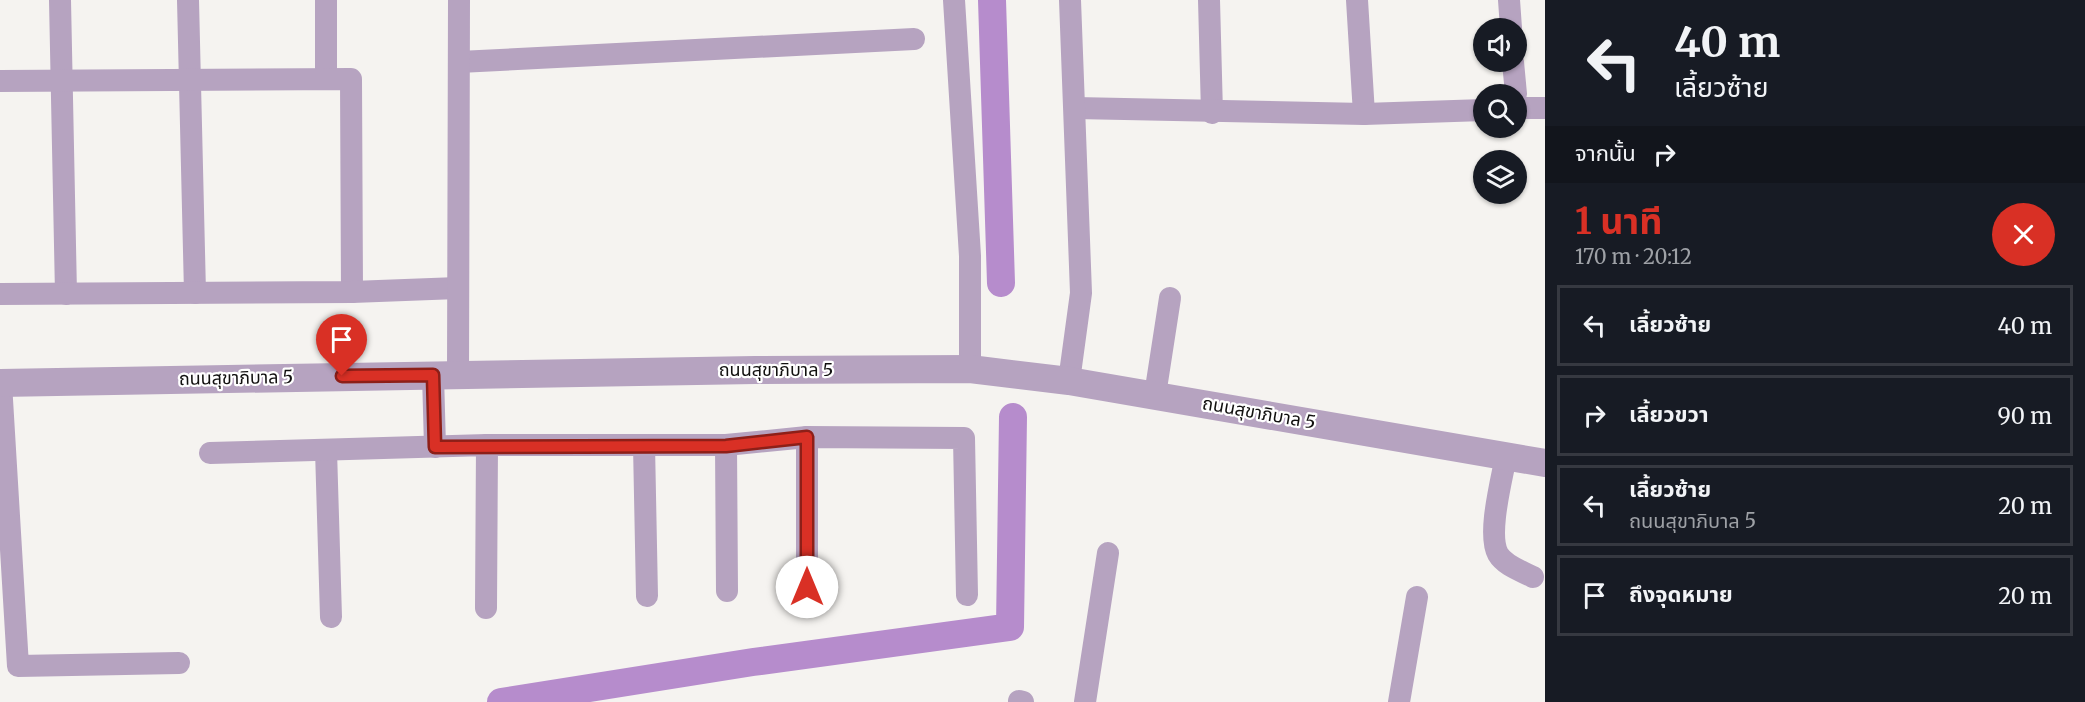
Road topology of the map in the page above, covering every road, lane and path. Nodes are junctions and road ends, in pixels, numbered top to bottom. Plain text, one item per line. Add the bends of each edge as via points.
1 (60, 0) edge
2 (188, 0) edge
3 (326, 0) edge
4 (459, 0) edge
5 (954, 0) edge
6 (1070, 0) edge
7 (1209, 0) edge
8 (1357, 0) edge
9 (1509, 0) edge
10 (1510, 18) edge
11 (914, 39) dead end
12 (459, 62) junction
13 (326, 79) junction
14 (62, 80) junction
15 (190, 80) junction
16 (0, 81) edge
17 (1075, 108) junction
18 (1527, 108) edge
19 (1545, 108) edge
20 (1473, 110) edge
21 (1212, 113) junction
22 (1364, 114) junction
23 (458, 288) junction
24 (352, 292) junction
25 (195, 293) junction
26 (0, 294) edge
27 (66, 294) junction
28 (1170, 298) dead end
29 (970, 369) junction
30 (446, 374) junction
31 (1070, 381) junction
32 (1, 383) edge
33 (1155, 395) junction
34 (807, 437) junction
35 (644, 445) junction
36 (487, 446) junction
37 (726, 446) junction
38 (435, 447) junction
39 (326, 450) junction
40 (210, 453) dead end
41 (1506, 456) junction
42 (3, 461) edge
43 (1545, 462) edge
44 (1108, 553) dead end
45 (1533, 577) dead end
46 (807, 587) dead end
47 (727, 591) dead end
48 (967, 595) dead end
49 (647, 596) dead end
50 (1417, 597) dead end
51 (486, 608) dead end
52 (331, 617) dead end
53 (178, 663) dead end
54 (1086, 702) edge
55 (1399, 702) edge

1 - 14 street
2 - 15 street
3 - 13 street
4 - 12 street
5 - 29 street via 970,256
6 - 17 street
7 - 21 street
8 - 22 street
9 - 10 street
11 - 12 street
12 - 23 street
13 - 15 street
13 - 24 street via 351,79
14 - 15 street
14 - 16 street
14 - 27 street
15 - 25 street
17 - 21 street
17 - 31 street via 1081,293
18 - 19 street
20 - 22 street
21 - 22 street
23 - 24 street
23 - 30 street
24 - 25 street
25 - 27 street
26 - 27 street
28 - 33 street
29 - 30 street, ถนนสุขาภิบาล 5
29 - 31 street, ถนนสุขาภิบาล 5
30 - 32 street, ถนนสุขาภิบาล 5
30 - 38 street
31 - 33 street, ถนนสุขาภิบาล 5
32 - 42 street
33 - 41 street, ถนนสุขาภิบาล 5
34 - 37 street
34 - 46 street
34 - 48 street via 964,438
35 - 36 street
35 - 37 street
35 - 49 street
36 - 38 street
36 - 51 street
37 - 47 street
38 - 39 street
39 - 40 street
39 - 52 street
41 - 43 street, ถนนสุขาภิบาล 5
41 - 45 street via 1495,519 1495,544 1509,565
42 - 53 street via 18,666
44 - 54 street
50 - 55 street

